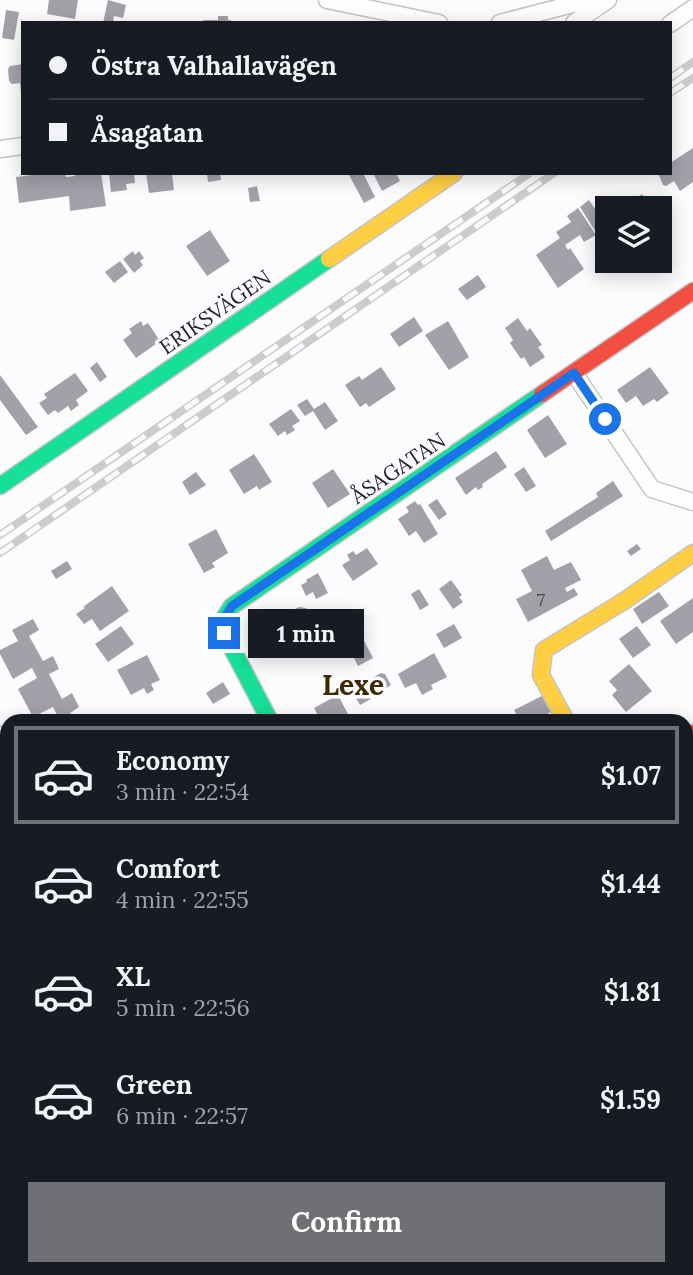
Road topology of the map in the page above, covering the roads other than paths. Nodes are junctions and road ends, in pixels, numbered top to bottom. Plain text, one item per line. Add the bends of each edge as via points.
1 (327, 0) edge
2 (588, 0) edge
3 (608, 0) edge
4 (693, 8) edge
5 (429, 21) edge
6 (508, 21) edge
7 (577, 21) edge
8 (672, 23) edge
9 (21, 146) edge
10 (0, 149) edge
11 (451, 175) edge
12 (693, 291) edge
13 (574, 373) junction
14 (0, 486) edge
15 (693, 502) edge
16 (693, 553) edge
17 (266, 714) edge
18 (562, 714) edge

1 - 5 street
2 - 6 street
3 - 7 street
4 - 8 street
9 - 10 street
11 - 14 street, ERIKSVÄGEN
12 - 13 street, ÅSAGATAN
13 - 15 street via 652,489
13 - 17 street, ÅSAGATAN via 232,606 223,620 224,633
16 - 18 street via 544,650 541,675

